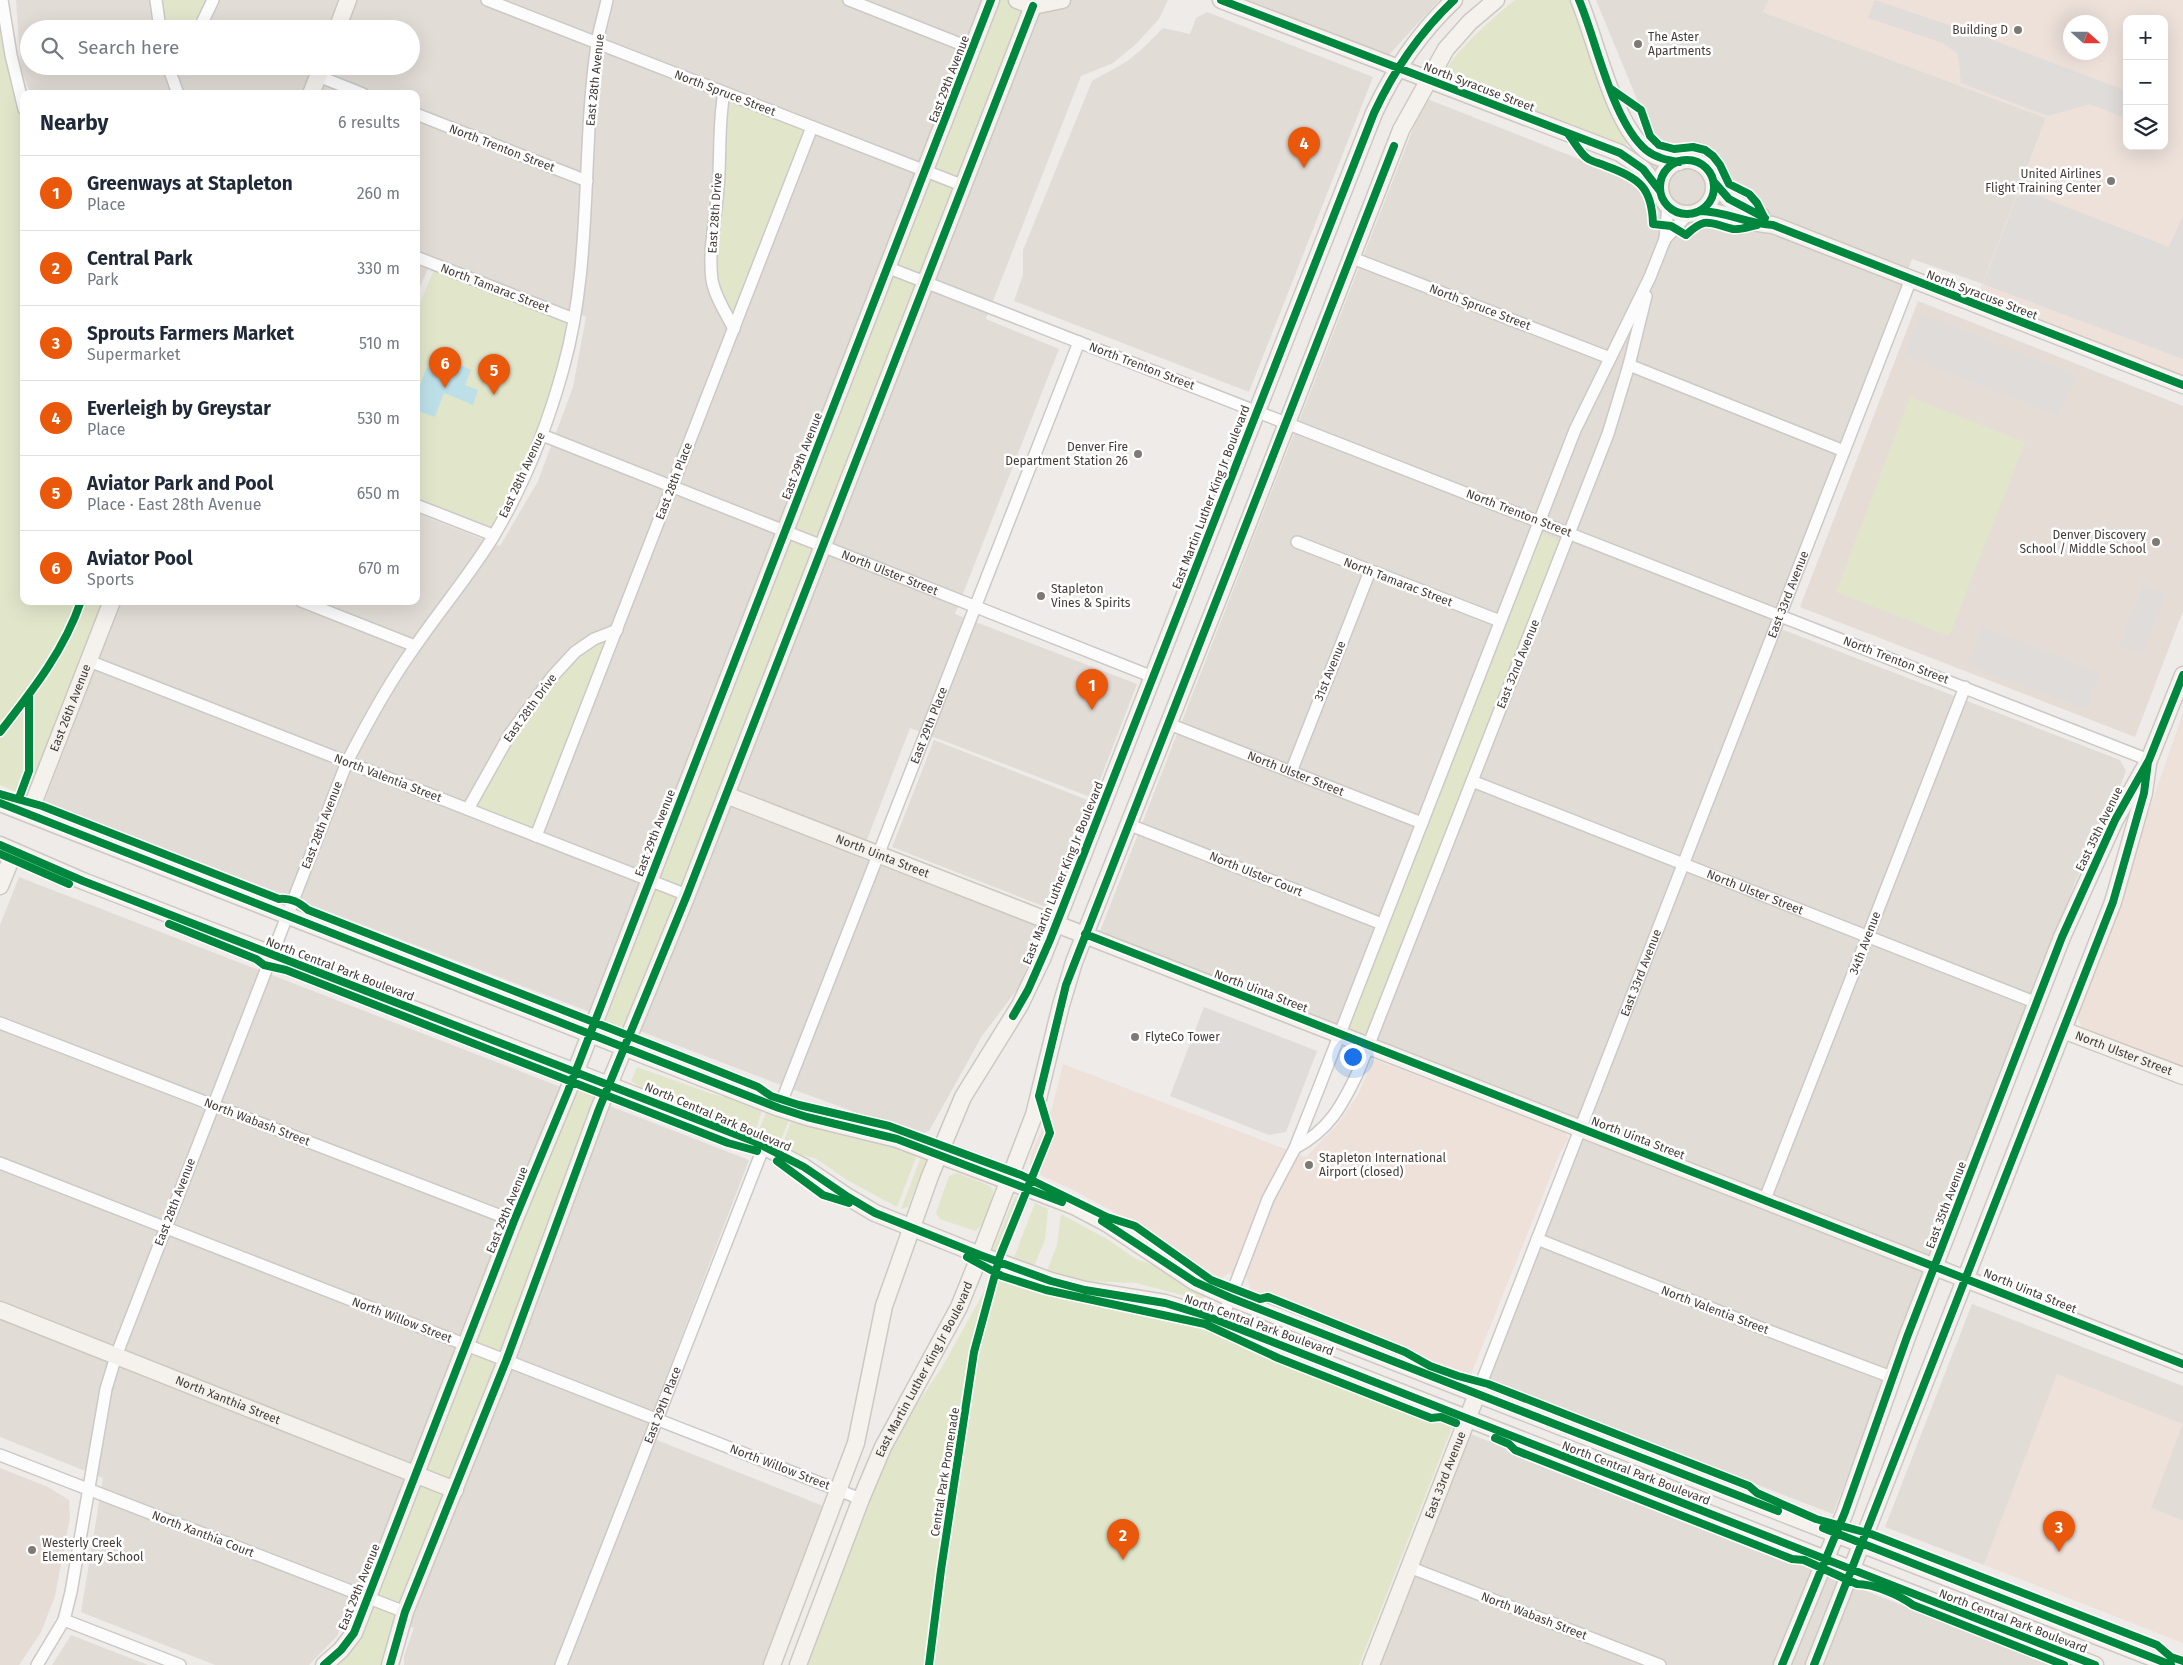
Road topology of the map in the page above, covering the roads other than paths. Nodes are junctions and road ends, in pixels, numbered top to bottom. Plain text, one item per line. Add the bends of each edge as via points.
1 (2, 0) edge
2 (156, 0) edge
3 (213, 0) edge
4 (348, 0) edge
5 (487, 0) edge
6 (607, 0) edge
7 (849, 0) edge
8 (992, 0) edge
9 (1017, 0) edge
10 (1062, 0) edge
11 (1221, 0) edge
12 (1454, 0) edge
13 (1496, 0) edge
14 (1579, 0) edge
15 (1033, 6) junction
16 (159, 20) edge
17 (203, 20) edge
18 (340, 20) edge
19 (597, 43) junction
20 (973, 49) junction
21 (1397, 68) junction
22 (172, 75) edge
23 (176, 75) edge
24 (318, 75) edge
25 (327, 75) edge
26 (1427, 79) junction
27 (175, 80) junction
28 (177, 90) edge
29 (313, 90) edge
30 (356, 90) edge
31 (20, 92) edge
32 (724, 93) junction
33 (420, 116) edge
34 (812, 127) junction
35 (1678, 162) junction
36 (926, 172) junction
37 (588, 181) junction
38 (1714, 182) junction
39 (964, 186) junction
40 (1660, 191) junction
41 (1668, 206) junction
42 (1693, 213) junction
43 (1773, 225) junction
44 (1665, 240) junction
45 (1350, 257) junction
46 (420, 259) edge
47 (889, 268) junction
48 (1650, 277) junction
49 (1911, 279) junction
50 (926, 282) junction
51 (574, 319) junction
52 (734, 329) junction
53 (1079, 342) junction
54 (1610, 358) junction
55 (1629, 366) junction
56 (2183, 385) edge
57 (1257, 411) junction
58 (1286, 422) junction
59 (542, 435) junction
60 (1844, 451) junction
61 (672, 487) junction
62 (420, 507) edge
63 (1539, 521) junction
64 (785, 532) junction
65 (1570, 533) junction
66 (494, 536) junction
67 (1297, 542) dead end
68 (823, 547) junction
69 (1370, 571) junction
70 (110, 605) edge
71 (311, 605) edge
72 (975, 607) junction
73 (1780, 615) junction
74 (1500, 621) junction
75 (617, 630) junction
76 (415, 646) junction
77 (89, 661) junction
78 (2183, 676) edge
79 (1153, 677) junction
80 (1965, 687) junction
81 (1170, 724) junction
82 (2149, 760) junction
83 (347, 762) junction
84 (1291, 772) junction
85 (1472, 781) junction
86 (726, 795) junction
87 (2, 804) edge
88 (468, 809) junction
89 (29, 814) junction
90 (1130, 824) junction
91 (1422, 824) junction
92 (536, 836) junction
93 (7, 848) edge
94 (880, 854) junction
95 (1683, 864) junction
96 (649, 880) junction
97 (0, 886) edge
98 (687, 895) junction
99 (287, 916) junction
100 (1056, 923) junction
101 (1382, 924) junction
102 (1085, 934) junction
103 (1868, 936) junction
104 (272, 955) junction
105 (2037, 1003) junction
106 (0, 1023) edge
107 (2063, 1030) junction
108 (588, 1034) junction
109 (1340, 1034) junction
110 (1369, 1045) junction
111 (624, 1048) junction
112 (575, 1071) junction
113 (2183, 1076) edge
114 (609, 1084) junction
115 (213, 1105) junction
116 (779, 1108) junction
117 (1580, 1128) junction
118 (764, 1146) junction
119 (1295, 1148) junction
120 (938, 1154) junction
121 (0, 1163) edge
122 (1008, 1181) junction
123 (1764, 1200) junction
124 (514, 1220) junction
125 (165, 1228) junction
126 (910, 1228) junction
127 (1537, 1240) junction
128 (980, 1256) junction
129 (1935, 1266) junction
130 (1965, 1278) junction
131 (1231, 1298) junction
132 (0, 1310) edge
133 (1221, 1322) junction
134 (466, 1345) junction
135 (116, 1356) junction
136 (506, 1360) junction
137 (2183, 1364) edge
138 (1894, 1378) junction
139 (1477, 1394) junction
140 (1467, 1419) junction
141 (657, 1420) junction
142 (0, 1456) edge
143 (416, 1474) junction
144 (89, 1490) junction
145 (454, 1490) junction
146 (839, 1490) junction
147 (861, 1499) junction
148 (1835, 1533) junction
149 (1861, 1543) junction
150 (1824, 1559) junction
151 (1409, 1567) junction
152 (1850, 1569) junction
153 (367, 1598) junction
154 (405, 1612) junction
155 (64, 1620) junction
156 (37, 1665) edge
157 (180, 1665) edge
158 (324, 1665) edge
159 (390, 1665) edge
160 (561, 1665) edge
161 (772, 1665) edge
162 (798, 1665) edge
163 (1371, 1665) edge
164 (1660, 1665) edge
165 (1782, 1665) edge
166 (1814, 1665) edge
167 (2095, 1665) edge
168 (2171, 1665) edge

1 - 31 street
2 - 16 street
3 - 17 street
4 - 18 street
5 - 19 street, North Spruce Street
6 - 19 street, East 28th Avenue
7 - 20 street
8 - 20 street, East 29th Avenue
9 - 15 street
10 - 15 street
11 - 21 street, North Syracuse Street
12 - 21 street, East Martin Luther King Jr Boulevard
13 - 26 street, East Martin Luther King Jr Boulevard via 1456,36
14 - 35 street via 1627,129 1648,151
15 - 39 street
19 - 32 street, North Spruce Street
19 - 37 street, East 28th Avenue via 590,110
20 - 36 street, East 29th Avenue
21 - 26 street, North Syracuse Street
21 - 57 street, East Martin Luther King Jr Boulevard via 1360,146
22 - 27 street
23 - 27 street
24 - 29 street
25 - 30 street
26 - 40 street, North Syracuse Street via 1620,153 1643,169
26 - 45 street, East Martin Luther King Jr Boulevard via 1400,130
27 - 28 street
32 - 34 street, North Spruce Street
32 - 52 street, East 28th Drive via 711,257 712,281
33 - 37 street, North Trenton Street
34 - 36 street, North Spruce Street
34 - 52 street, East 28th Place
35 - 38 street via 1697,162
35 - 40 street via 1664,173
36 - 39 street, North Spruce Street
36 - 47 street, East 29th Avenue
37 - 51 street, East 28th Avenue via 584,247
38 - 42 street via 1712,199
38 - 43 street, North Syracuse Street via 1729,199
39 - 50 street
40 - 41 street
41 - 42 street via 1675,211
41 - 44 street, East 32nd Avenue
42 - 43 street, North Syracuse Street via 1723,212
42 - 44 street, East 32nd Avenue
43 - 49 street, North Syracuse Street
44 - 48 street, East 32nd Avenue
45 - 54 street, North Spruce Street
45 - 58 street, East Martin Luther King Jr Boulevard
46 - 51 street, North Tamarac Street
47 - 50 street, North Trenton Street
47 - 64 street, East 29th Avenue
48 - 54 street, East 32nd Avenue
48 - 55 street, East 32nd Avenue
49 - 56 street, North Syracuse Street
49 - 60 street, East 33rd Avenue
50 - 53 street, North Trenton Street
50 - 68 street
51 - 59 street, East 28th Avenue via 564,368
52 - 61 street, East 28th Place
53 - 57 street, North Trenton Street
53 - 72 street, East 29th Place
54 - 63 street, East 32nd Avenue via 1575,430
55 - 60 street
55 - 65 street, East 32nd Avenue via 1608,434
57 - 58 street, North Trenton Street
57 - 79 street, East Martin Luther King Jr Boulevard
58 - 63 street, North Trenton Street
58 - 81 street, East Martin Luther King Jr Boulevard
59 - 61 street, North Ulster Street
59 - 66 street, East 28th Avenue
60 - 73 street, East 33rd Avenue
61 - 64 street, North Ulster Street
61 - 75 street, East 28th Place
62 - 66 street
63 - 65 street, North Trenton Street
63 - 74 street, East 32nd Avenue
64 - 68 street, North Ulster Street
64 - 96 street, East 29th Avenue
65 - 73 street, North Trenton Street
65 - 85 street, East 32nd Avenue
66 - 76 street, East 28th Avenue
67 - 69 street, North Tamarac Street
68 - 72 street, North Ulster Street
68 - 86 street
69 - 74 street, North Tamarac Street
69 - 84 street, 31st Avenue
70 - 77 street, East 26th Avenue
71 - 76 street
72 - 79 street, North Ulster Street
72 - 94 street, East 29th Place
73 - 80 street, North Trenton Street
73 - 95 street, East 33rd Avenue
74 - 91 street, East 32nd Avenue
75 - 88 street, East 28th Drive via 575,652 552,677 510,734
75 - 92 street, East 28th Place
76 - 83 street, East 28th Avenue via 380,698
77 - 83 street, North Valentia Street
77 - 89 street, East 26th Avenue
78 - 82 street, East 35th Avenue
79 - 100 street, East Martin Luther King Jr Boulevard
80 - 82 street, North Trenton Street
80 - 103 street, 34th Avenue
81 - 84 street, North Ulster Street
81 - 90 street, East Martin Luther King Jr Boulevard
82 - 105 street, East 35th Avenue via 2130,789 2092,868
82 - 107 street, East 35th Avenue via 2144,793 2118,888
83 - 88 street, North Valentia Street
83 - 99 street, East 28th Avenue
84 - 91 street, North Ulster Street
85 - 95 street, North Ulster Street
85 - 110 street, East 32nd Avenue
86 - 94 street, North Uinta Street
86 - 98 street
87 - 89 street, North Central Park Boulevard
88 - 92 street, North Valentia Street
89 - 99 street, North Central Park Boulevard
90 - 101 street, North Ulster Court
90 - 102 street, East Martin Luther King Jr Boulevard
91 - 101 street, East 32nd Avenue
92 - 96 street, North Valentia Street
93 - 97 street
93 - 104 street, North Central Park Boulevard via 83,882
94 - 100 street, North Uinta Street
94 - 116 street, East 29th Place
95 - 103 street, North Ulster Street
95 - 117 street, East 33rd Avenue
96 - 98 street, North Valentia Street
96 - 108 street, East 29th Avenue
98 - 111 street
99 - 104 street, East 28th Avenue
99 - 108 street, North Central Park Boulevard
100 - 102 street, North Uinta Street
100 - 120 street, East Martin Luther King Jr Boulevard via 1028,990 963,1097
101 - 109 street, East 32nd Avenue
102 - 109 street, North Uinta Street
102 - 122 street, East Martin Luther King Jr Boulevard via 1066,985 1034,1115
103 - 105 street, North Ulster Street
103 - 123 street, 34th Avenue
104 - 112 street, North Central Park Boulevard
104 - 115 street, East 28th Avenue
105 - 129 street, East 35th Avenue
106 - 115 street, North Wabash Street
107 - 113 street, North Ulster Street
107 - 130 street, East 35th Avenue
108 - 111 street, North Central Park Boulevard
108 - 112 street, East 29th Avenue
109 - 110 street, North Uinta Street
109 - 119 street, East 32nd Avenue
110 - 117 street, North Uinta Street
110 - 119 street, East 32nd Avenue via 1343,1103 1326,1126
111 - 114 street
111 - 116 street, North Central Park Boulevard
112 - 114 street, North Central Park Boulevard
112 - 124 street, East 29th Avenue
114 - 118 street, North Central Park Boulevard
114 - 136 street
115 - 124 street, North Wabash Street
115 - 125 street, East 28th Avenue
116 - 120 street, North Central Park Boulevard via 889,1136
117 - 123 street, North Uinta Street
117 - 127 street, East 33rd Avenue
118 - 126 street, North Central Park Boulevard via 813,1172 860,1205
118 - 141 street, East 29th Place
119 - 131 street, East 32nd Avenue via 1268,1199
120 - 122 street, North Central Park Boulevard
120 - 126 street, East Martin Luther King Jr Boulevard
121 - 125 street, North Willow Street
122 - 128 street, East Martin Luther King Jr Boulevard
122 - 131 street, North Central Park Boulevard via 1074,1206 1108,1224 1196,1282
123 - 129 street, North Uinta Street
124 - 134 street, East 29th Avenue
125 - 134 street, North Willow Street
125 - 135 street, East 28th Avenue
126 - 128 street, North Central Park Boulevard
126 - 146 street, East Martin Luther King Jr Boulevard via 884,1306 862,1422
127 - 138 street, North Valentia Street
127 - 139 street, East 33rd Avenue
128 - 133 street, North Central Park Boulevard via 1051,1281 1094,1292 1165,1303
128 - 147 street, East Martin Luther King Jr Boulevard via 959,1307 883,1447
129 - 130 street, North Uinta Street
129 - 138 street, East 35th Avenue
130 - 137 street, North Uinta Street
130 - 149 street, East 35th Avenue
131 - 133 street, East 32nd Avenue
131 - 139 street, North Central Park Boulevard
132 - 135 street, North Xanthia Street
133 - 140 street, North Central Park Boulevard
134 - 136 street, North Willow Street
134 - 143 street, East 29th Avenue
135 - 143 street, North Xanthia Street
135 - 144 street, East 28th Avenue via 106,1389
136 - 141 street, North Willow Street
136 - 145 street
138 - 148 street, East 35th Avenue
139 - 140 street, East 33rd Avenue
139 - 148 street, North Central Park Boulevard
140 - 150 street, North Central Park Boulevard
140 - 151 street, East 33rd Avenue
141 - 146 street, North Willow Street
141 - 160 street, East 29th Place
142 - 144 street, North Xanthia Court
143 - 145 street, North Xanthia Street
143 - 153 street, East 29th Avenue
144 - 153 street, North Xanthia Court
144 - 155 street, East 28th Avenue
145 - 154 street
146 - 147 street, North Willow Street
146 - 161 street, East Martin Luther King Jr Boulevard
147 - 162 street, East Martin Luther King Jr Boulevard
148 - 149 street, North Central Park Boulevard
148 - 150 street, East 35th Avenue
149 - 152 street, East 35th Avenue
149 - 168 street, North Central Park Boulevard
150 - 152 street, North Central Park Boulevard
150 - 165 street, East 35th Avenue
151 - 163 street, East 33rd Avenue
151 - 164 street, North Wabash Street
152 - 166 street, East 35th Avenue
152 - 167 street, North Central Park Boulevard
153 - 154 street, North Xanthia Court
153 - 158 street, East 29th Avenue via 354,1634 342,1650
154 - 159 street
155 - 156 street, East 28th Avenue
155 - 157 street

